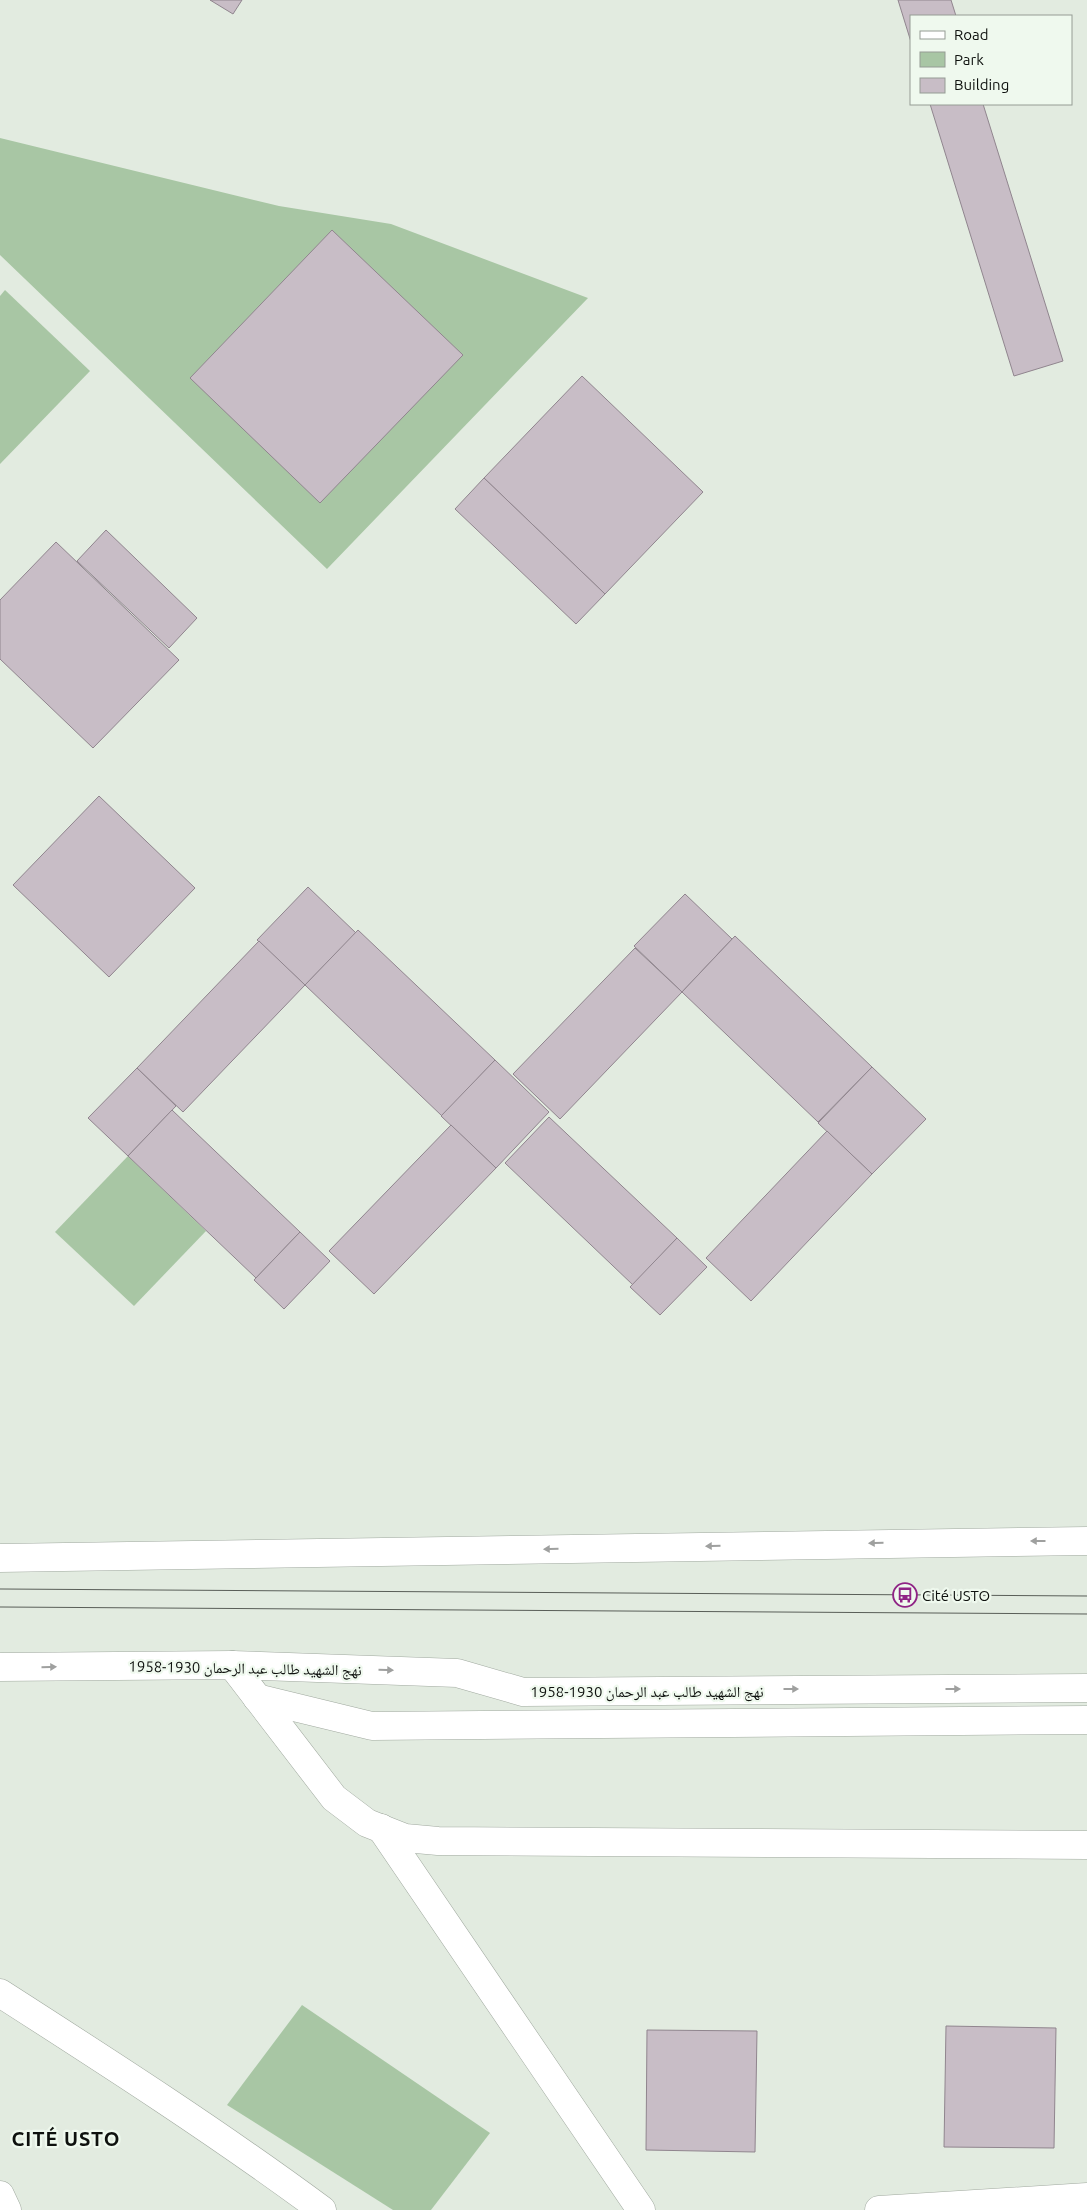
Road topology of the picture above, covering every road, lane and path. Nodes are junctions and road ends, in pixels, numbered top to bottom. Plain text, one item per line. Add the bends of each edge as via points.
1 (1087, 1541) edge
2 (0, 1558) edge
3 (232, 1665) junction
4 (0, 1668) edge
5 (1087, 1688) edge
6 (257, 1698) junction
7 (1087, 1720) edge
8 (381, 1828) junction
9 (1087, 1845) edge
10 (0, 1993) edge
11 (0, 2195) edge
12 (1087, 2197) edge
13 (7, 2210) edge
14 (322, 2210) edge
15 (641, 2210) edge
16 (879, 2210) edge

1 -> 2 main road
4 -> 3 main road, نهج الشهيد طالب عبد الرحمان 1930-1958
3 -> 5 main road, نهج الشهيد طالب عبد الرحمان 1930-1958 via 457,1673 524,1692
3 - 6 main road
6 - 7 main road via 372,1726
6 - 8 main road via 334,1798 367,1823
8 - 9 main road via 405,1838 438,1841
8 - 15 main road
10 - 14 main road via 140,2083
11 - 13 main road
12 - 16 main road

